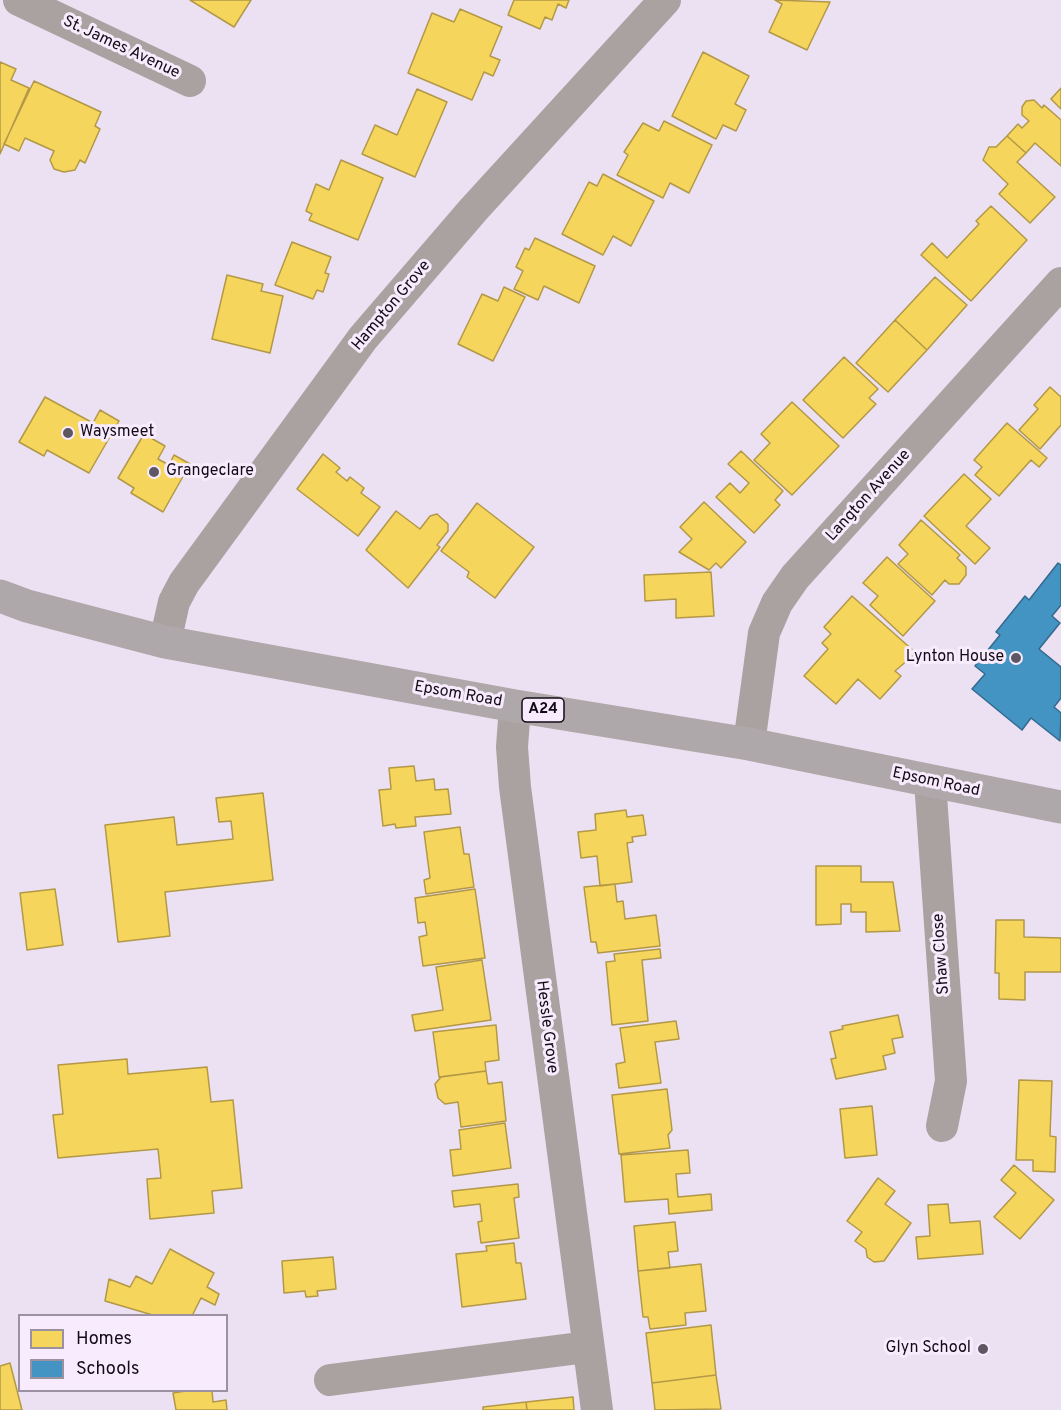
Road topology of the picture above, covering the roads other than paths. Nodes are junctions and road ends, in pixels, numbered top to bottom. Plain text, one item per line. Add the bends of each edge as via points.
1 (19, 0) edge
2 (665, 0) edge
3 (190, 81) dead end
4 (1061, 283) edge
5 (0, 596) edge
6 (165, 642) junction
7 (515, 706) junction
8 (749, 744) junction
9 (930, 782) junction
10 (1061, 807) edge
11 (942, 1126) dead end
12 (587, 1347) junction
13 (330, 1380) dead end
14 (597, 1410) edge

1 - 3 street, St. James Avenue
2 - 6 street, Hampton Grove via 474,209 363,338 184,583 174,602
4 - 8 street, Langton Avenue via 795,577 777,603 764,633
5 - 6 highway, Epsom Road / A24
6 - 7 highway, Epsom Road / A24
7 - 8 highway, Epsom Road / A24
7 - 12 street, Hessle Grove via 515,787
8 - 9 highway, Epsom Road / A24
9 - 10 highway, Epsom Road / A24
9 - 11 street, Shaw Close via 951,1081
12 - 13 street
12 - 14 street, Hessle Grove

